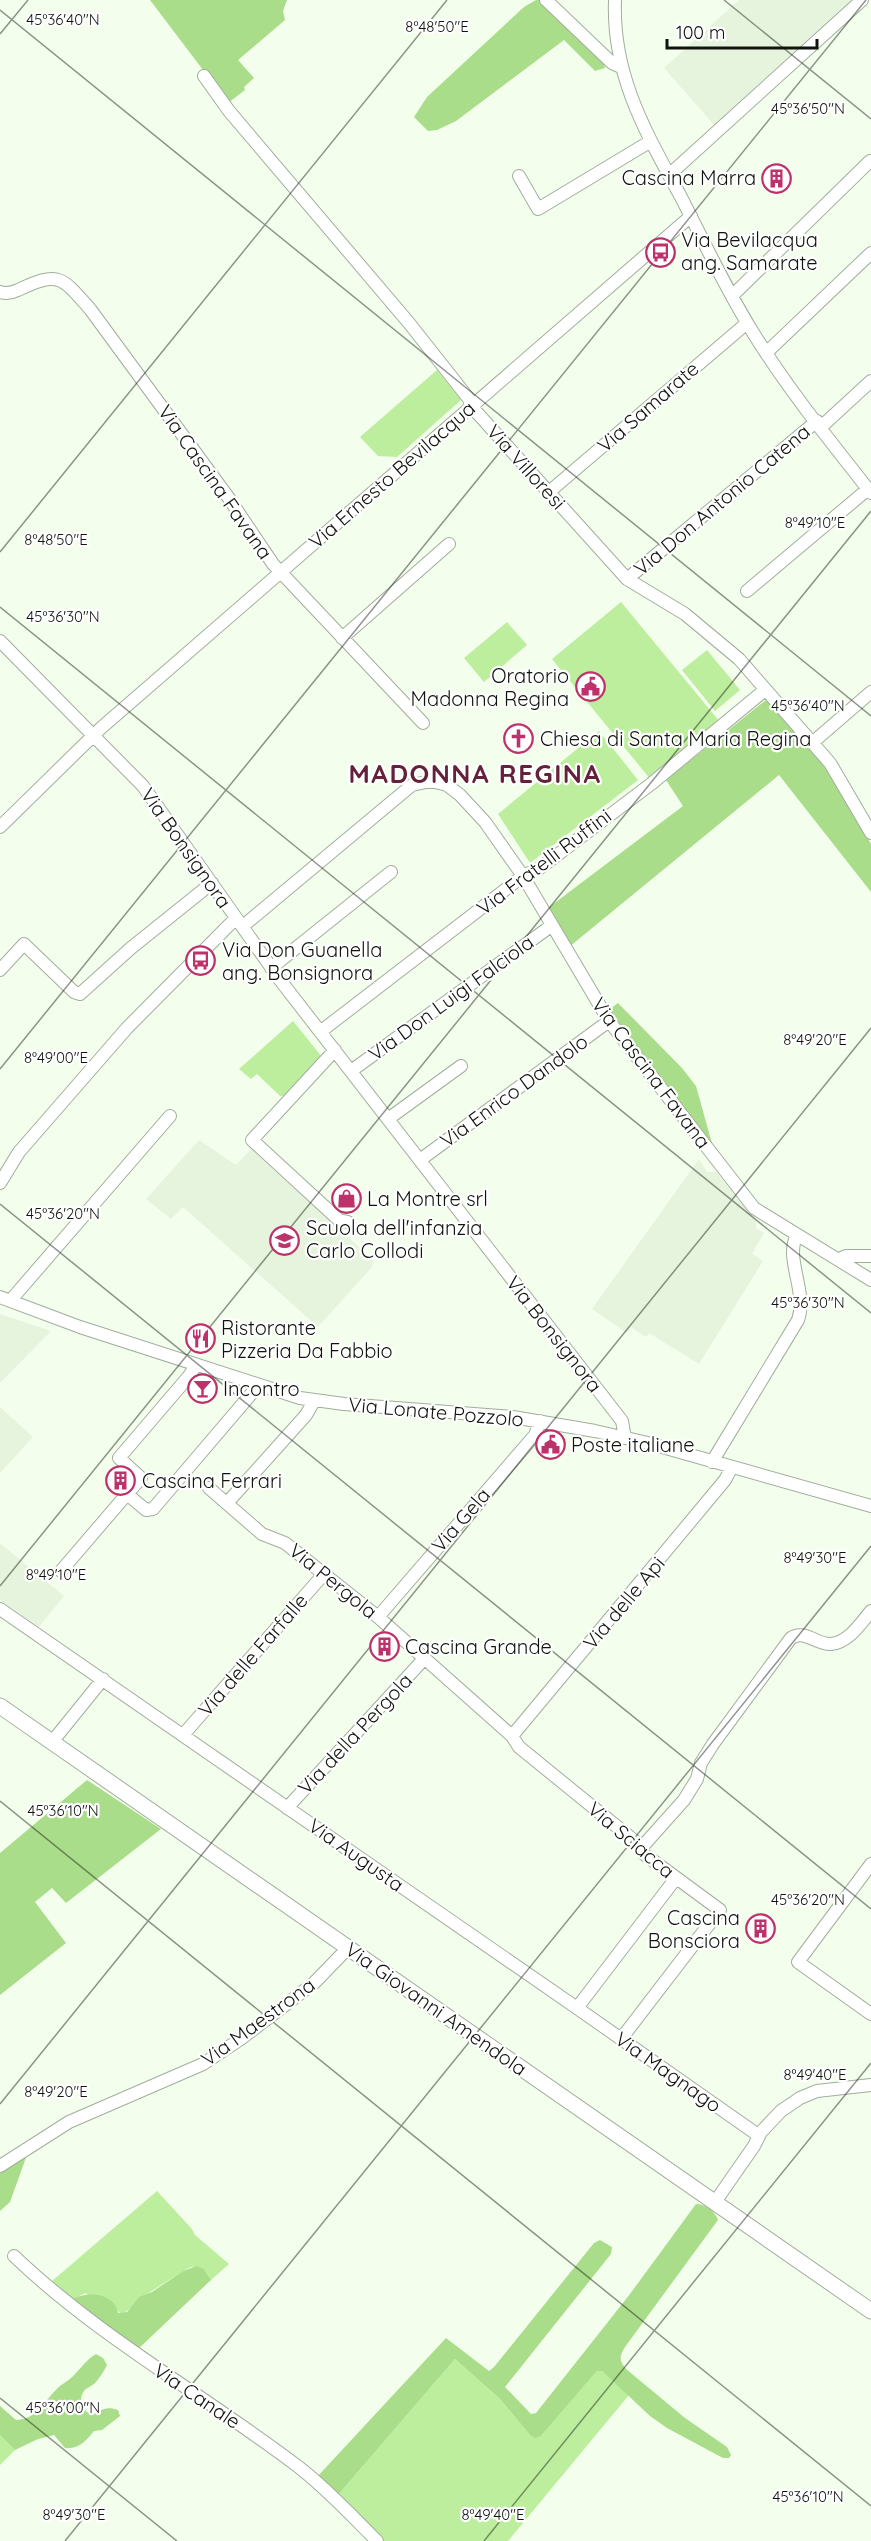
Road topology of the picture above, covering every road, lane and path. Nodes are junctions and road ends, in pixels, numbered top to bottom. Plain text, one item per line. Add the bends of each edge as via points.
1 (546, 0) edge
2 (615, 0) edge
3 (862, 0) edge
4 (621, 67) junction
5 (204, 76) dead end
6 (651, 141) junction
7 (870, 161) edge
8 (669, 175) junction
9 (519, 176) dead end
10 (691, 216) junction
11 (871, 254) edge
12 (0, 292) edge
13 (733, 295) junction
14 (747, 323) junction
15 (766, 353) junction
16 (871, 381) edge
17 (471, 406) junction
18 (819, 424) junction
19 (868, 484) edge
20 (549, 492) junction
21 (448, 543) dead end
22 (282, 572) junction
23 (627, 579) junction
24 (747, 591) dead end
25 (342, 638) junction
26 (0, 641) edge
27 (765, 690) junction
28 (871, 692) edge
29 (423, 723) dead end
30 (94, 735) junction
31 (813, 743) junction
32 (0, 827) edge
33 (871, 833) edge
34 (391, 872) dead end
35 (523, 876) junction
36 (212, 883) junction
37 (239, 922) junction
38 (551, 926) junction
39 (271, 968) junction
40 (0, 970) edge
41 (609, 1021) junction
42 (320, 1032) junction
43 (335, 1050) junction
44 (461, 1066) dead end
45 (351, 1071) junction
46 (170, 1116) dead end
47 (388, 1119) junction
48 (420, 1160) junction
49 (0, 1183) edge
50 (348, 1222) dead end
51 (797, 1235) junction
52 (871, 1256) edge
53 (839, 1259) junction
54 (871, 1280) edge
55 (4, 1297) edge
56 (196, 1365) junction
57 (258, 1386) junction
58 (314, 1401) junction
59 (540, 1421) junction
60 (625, 1438) junction
61 (712, 1462) junction
62 (732, 1467) junction
63 (209, 1488) dead end
64 (127, 1494) junction
65 (227, 1503) junction
66 (871, 1506) edge
67 (61, 1571) dead end
68 (323, 1575) junction
69 (0, 1609) edge
70 (871, 1611) edge
71 (378, 1617) junction
72 (423, 1660) junction
73 (103, 1679) junction
74 (0, 1706) edge
75 (183, 1735) junction
76 (512, 1736) junction
77 (52, 1742) junction
78 (287, 1808) junction
79 (642, 1847) junction
80 (871, 1864) edge
81 (676, 1878) junction
82 (348, 1948) junction
83 (577, 2008) junction
84 (871, 2014) edge
85 (621, 2039) junction
86 (871, 2085) edge
87 (758, 2136) junction
88 (0, 2166) edge
89 (715, 2202) junction
90 (14, 2256) dead end
91 (871, 2311) edge
92 (377, 2541) edge

1 - 4 street via 612,63
2 - 4 street
3 - 8 street
4 - 6 street
5 - 17 street, Via Villoresi via 409,323
6 - 8 street
6 - 9 street via 538,209
7 - 13 street
8 - 10 street
10 - 13 street
10 - 17 street, Via Ernesto Bevilacqua
11 - 15 street
12 - 22 street, Via Cascina Favana via 12,293 49,277 59,279 76,293
13 - 14 street
14 - 15 street
14 - 20 street, Via Samarate
15 - 18 street
16 - 18 street, Via Don Antonio Catena
17 - 20 street, Via Villoresi
17 - 22 street, Via Ernesto Bevilacqua
18 - 19 street
18 - 23 street, Via Don Antonio Catena
19 - 24 street
20 - 23 street, Via Villoresi
21 - 25 street
22 - 25 street, Via Cascina Favana
22 - 30 street, Via Ernesto Bevilacqua
23 - 27 street, Via Villoresi via 676,608 721,643
25 - 29 street, Via Cascina Favana
26 - 30 street, Via Bonsignora
27 - 31 street, Via Villoresi
27 - 35 street, Via Fratelli Ruffini via 651,784 540,868
28 - 31 street
30 - 32 street
30 - 36 street, Via Bonsignora via 150,795
31 - 33 street, Via Villoresi via 846,787
34 - 39 street
35 - 37 street, Via Cascina Favana via 474,810 447,785 427,781 408,788
35 - 38 street, Via Cascina Favana
35 - 42 street, Via Fratelli Ruffini
36 - 37 street, Via Bonsignora
36 - 40 street via 80,994 24,944
37 - 39 street, Via Bonsignora
37 - 49 street via 127,1028 19,1152
38 - 41 street, Via Cascina Favana
38 - 45 street, Via Don Luigi Falciola
39 - 42 street, Via Bonsignora
41 - 48 street, Via Enrico Dandolo
41 - 51 street, Via Cascina Favana via 754,1208
42 - 43 street, Via Bonsignora
43 - 45 street, Via Bonsignora
43 - 50 street via 252,1140 339,1220
44 - 47 street
45 - 47 street, Via Bonsignora
46 - 55 street
47 - 48 street, Via Bonsignora
48 - 60 street, Via Bonsignora via 622,1421
51 - 53 street, Via Cascina Favana
51 - 61 street via 792,1246 801,1294 800,1316
52 - 53 street
53 - 54 street, Via Cascina Favana
55 - 56 street, Via Lonate Pozzolo
56 - 57 street, Via Lonate Pozzolo
56 - 64 street via 119,1458 141,1478
57 - 58 street, Via Lonate Pozzolo
57 - 64 street via 153,1509 146,1510
58 - 59 street, Via Lonate Pozzolo
58 - 65 street
59 - 60 street, Via Lonate Pozzolo
59 - 71 street, Via Gela via 535,1435
60 - 61 street, Via Lonate Pozzolo
61 - 62 street, Via Lonate Pozzolo
62 - 66 street, Via Lonate Pozzolo
62 - 76 street, Via delle Api
63 - 65 street, Via Pergola
64 - 67 street
65 - 68 street, Via Pergola via 262,1534 285,1543
68 - 71 street, Via Pergola
68 - 75 street, Via delle Farfalle
69 - 73 street, Via Augusta
70 - 79 street via 854,1632 835,1643 801,1635 790,1638 713,1744 684,1800
71 - 72 street, Via Pergola
72 - 76 street, Via Sciacca
72 - 78 street, Via della Pergola
73 - 75 street, Via Augusta
73 - 77 street
74 - 77 main road, Via Giovanni Amendola
75 - 78 street, Via Augusta
76 - 79 street, Via Sciacca via 519,1747
77 - 82 main road, Via Giovanni Amendola
78 - 83 street, Via Augusta
79 - 81 street, Via Sciacca via 644,1854
80 - 84 street via 798,1962
81 - 83 street
81 - 85 street, Via Sciacca via 720,1910
82 - 88 street, Via Maestrona via 314,1983 203,2064 69,2122
82 - 89 main road, Via Giovanni Amendola
83 - 85 street, Via Magnago
85 - 87 street, Via Magnago
86 - 87 street via 806,2095 775,2115
87 - 89 street
89 - 91 main road, Via Giovanni Amendola
90 - 92 street, Via Canale via 43,2284 120,2344 303,2470

